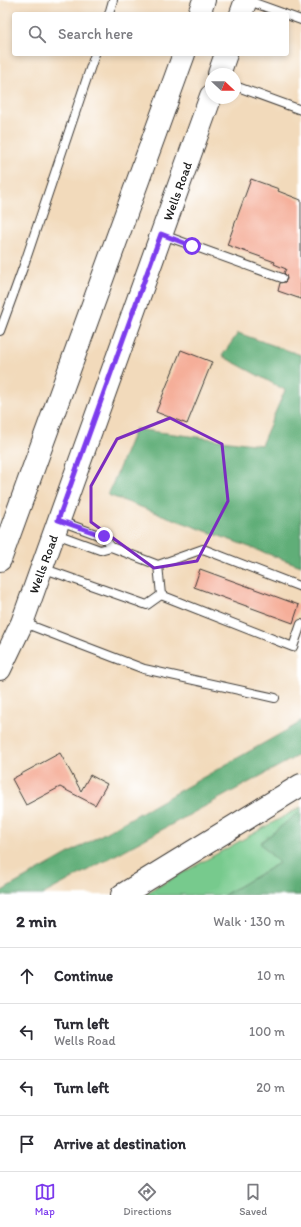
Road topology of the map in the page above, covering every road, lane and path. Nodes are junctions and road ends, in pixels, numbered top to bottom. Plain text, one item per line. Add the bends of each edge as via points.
1 (113, 0) edge
2 (204, 0) edge
3 (246, 0) edge
4 (110, 12) edge
5 (200, 12) edge
6 (242, 12) edge
7 (280, 12) edge
8 (289, 15) edge
9 (301, 20) edge
10 (94, 56) edge
11 (183, 56) edge
12 (225, 56) edge
13 (221, 68) edge
14 (241, 88) edge
15 (208, 104) edge
16 (301, 110) edge
17 (161, 234) junction
18 (282, 278) dead end
19 (0, 332) edge
20 (56, 527) junction
21 (110, 547) junction
22 (0, 560) edge
23 (158, 565) junction
24 (42, 568) junction
25 (301, 587) edge
26 (161, 595) junction
27 (22, 623) junction
28 (301, 624) edge
29 (0, 669) edge
30 (275, 698) dead end
31 (301, 785) edge
32 (122, 895) edge

1 - 4 lane
2 - 5 main road
3 - 6 main road
3 - 7 lane
8 - 9 lane
10 - 19 lane
11 - 22 main road
12 - 13 main road
14 - 16 lane
15 - 17 main road, Wells Road
17 - 18 lane
17 - 20 main road, Wells Road
20 - 21 lane via 100,550
20 - 21 lane via 104,536
20 - 24 main road, Wells Road
21 - 23 lane
23 - 25 lane via 203,549
23 - 26 lane
24 - 26 lane via 147,605
24 - 27 main road, Wells Road
26 - 28 lane via 293,647
27 - 29 main road, Wells Road
27 - 30 lane via 144,669
31 - 32 main road

